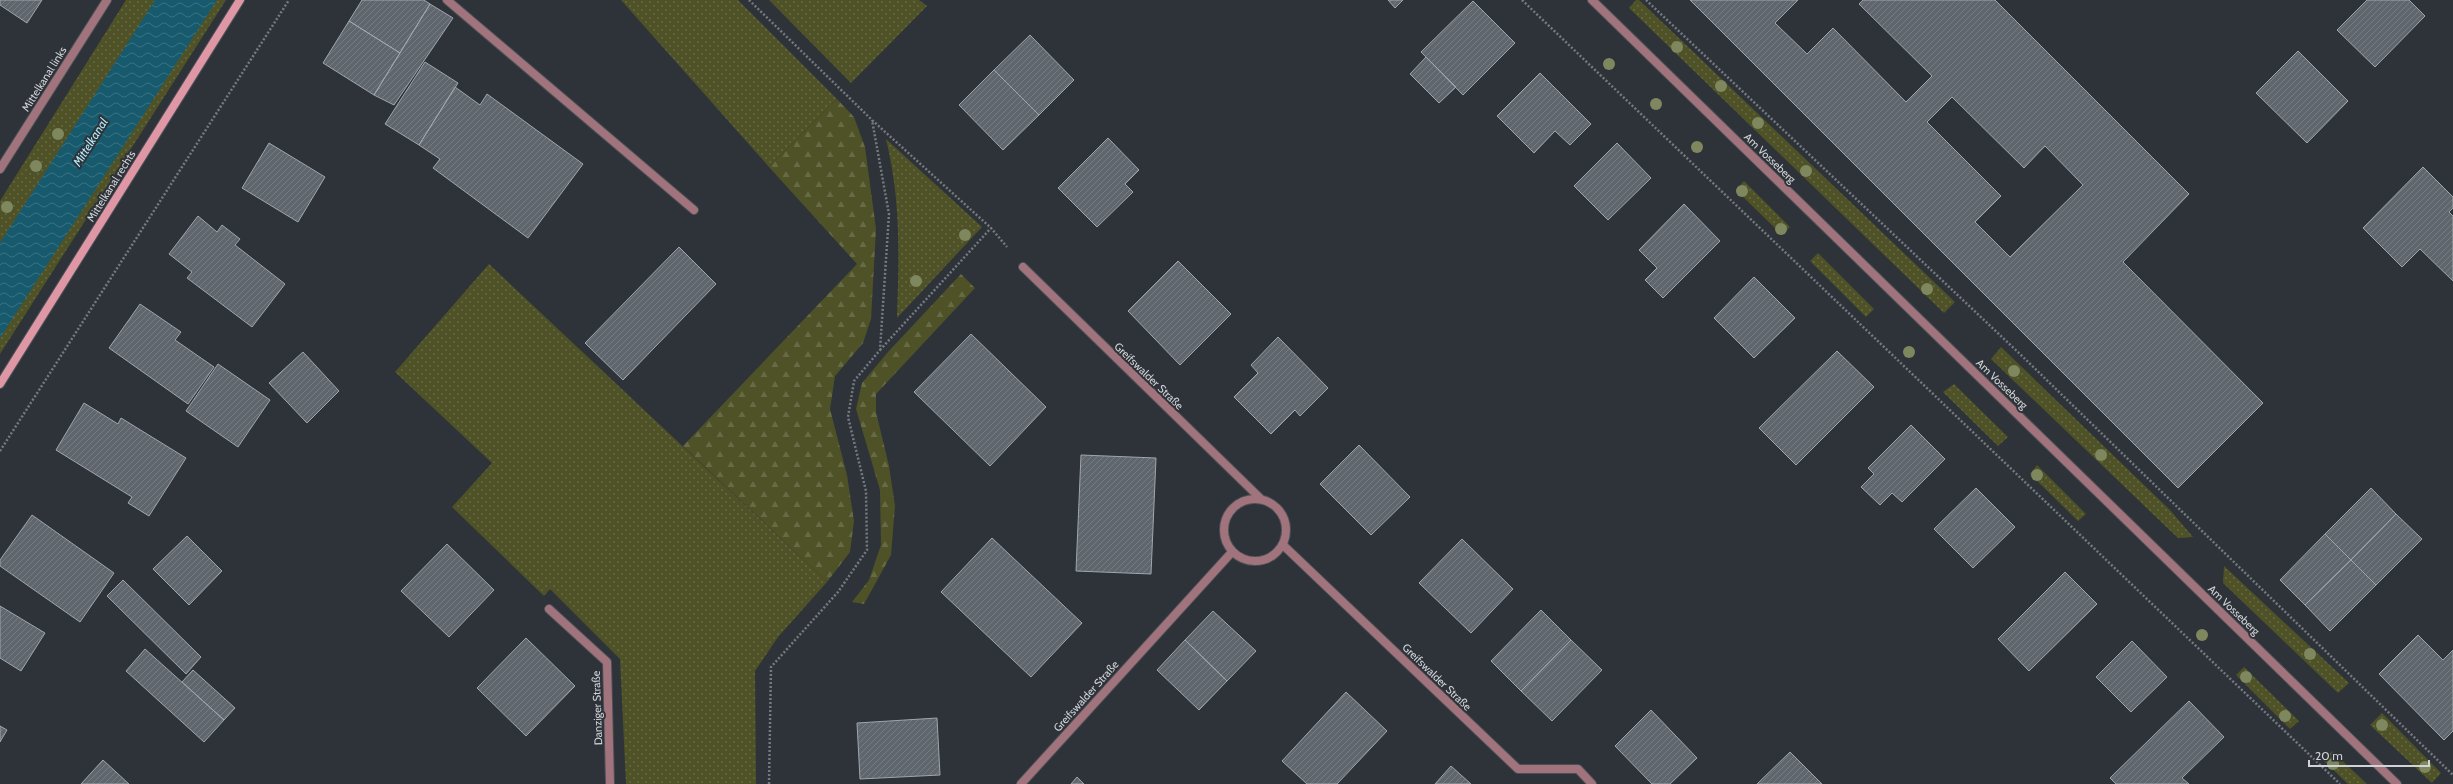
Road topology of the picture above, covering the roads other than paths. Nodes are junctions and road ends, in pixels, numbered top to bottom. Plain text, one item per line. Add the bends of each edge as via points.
1 (107, 0) edge
2 (240, 0) edge
3 (447, 0) edge
4 (1592, 0) edge
5 (0, 169) edge
6 (694, 210) dead end
7 (1023, 267) road end
8 (0, 384) edge
9 (1261, 499) junction
10 (1283, 545) junction
11 (1232, 552) junction
12 (549, 609) dead end
13 (610, 784) edge
14 (1021, 784) edge
15 (1592, 784) edge
16 (2397, 784) edge

1 - 5 street, Mittelkanal links
2 - 8 main road, Mittelkanal rechts
3 - 6 street
4 - 16 street, Am Vosseberg
7 - 9 street, Greifswalder Straße
9 - 10 street, Greifswalder Straße via 1276,506 1282,515 1286,524
9 - 11 street via 1246,500 1232,508 1224,522 1224,538
10 - 11 street via 1265,560 1254,562 1242,559
10 - 15 street, Greifswalder Straße via 1518,769 1578,769
11 - 14 street, Greifswalder Straße
12 - 13 street, Danziger Straße via 607,662

